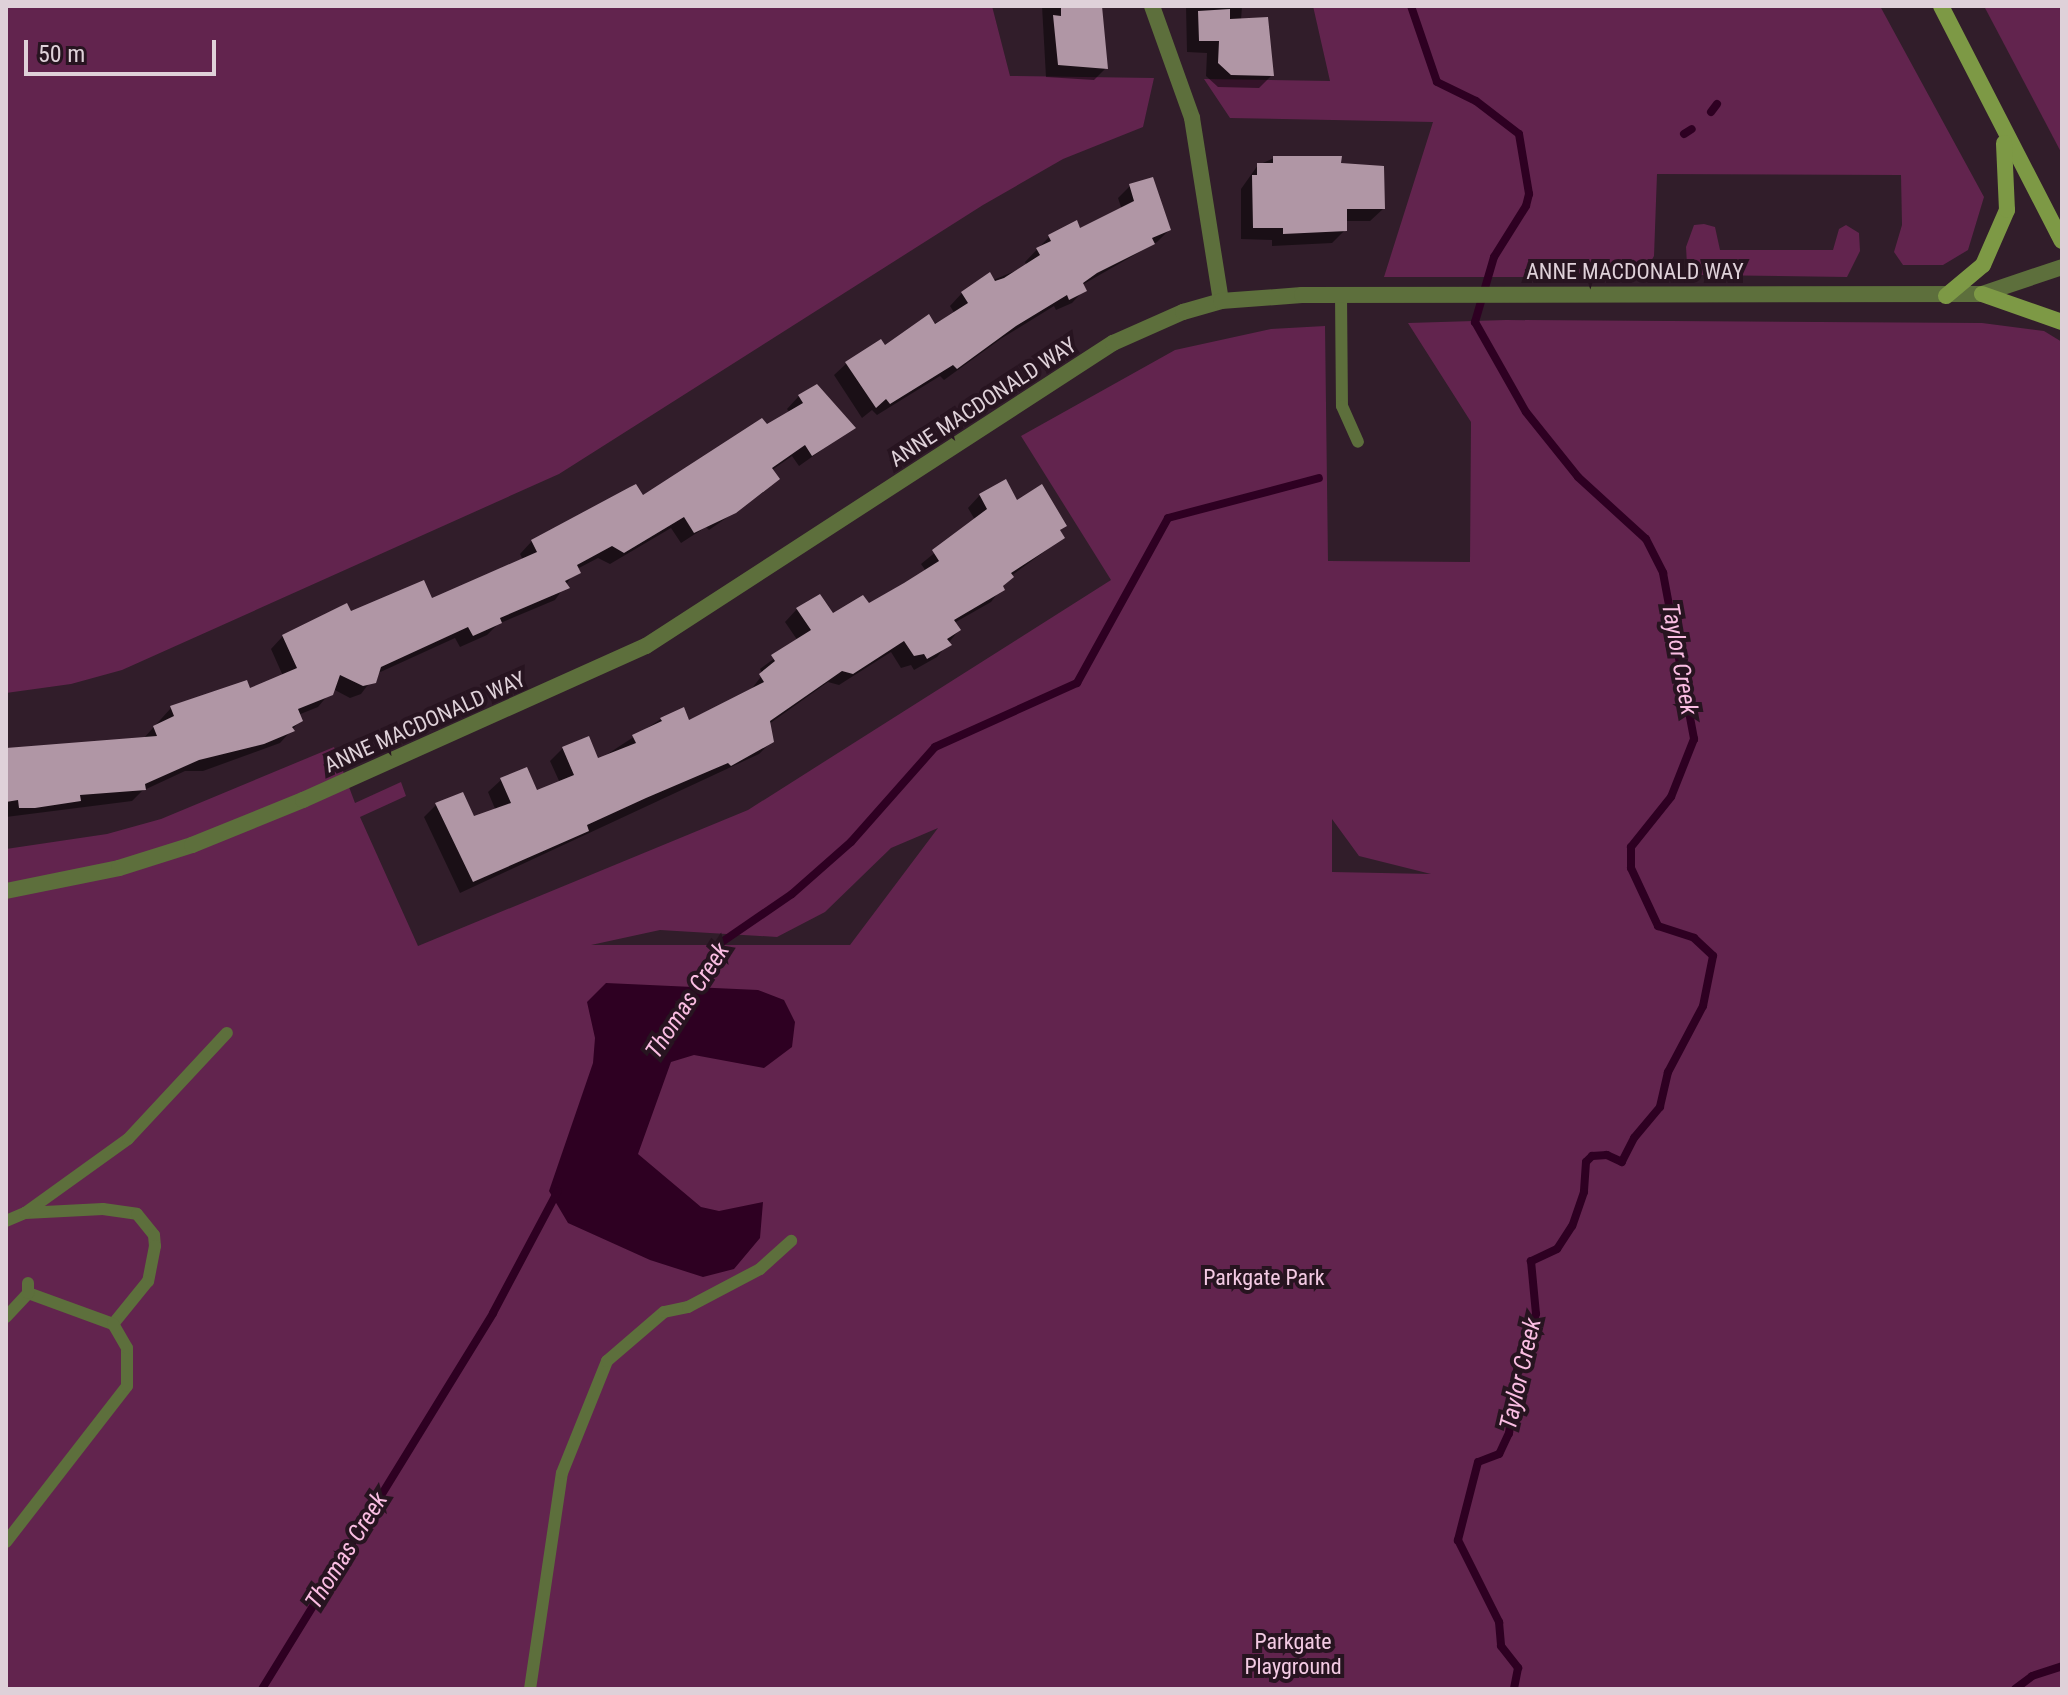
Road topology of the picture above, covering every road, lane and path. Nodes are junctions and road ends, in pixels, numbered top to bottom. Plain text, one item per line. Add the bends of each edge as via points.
1 (1152, 6) edge
2 (1941, 6) edge
3 (2003, 133) junction
4 (2062, 241) edge
5 (2062, 267) edge
6 (1982, 294) junction
7 (1341, 295) junction
8 (1946, 296) junction
9 (1221, 301) junction
10 (2062, 322) edge
11 (1358, 442) dead end
12 (6, 891) edge
13 (227, 1033) dead end
14 (25, 1213) junction
15 (6, 1221) edge
16 (791, 1241) dead end
17 (6, 1317) edge
18 (113, 1324) junction
19 (6, 1542) edge
20 (530, 1689) edge

1 - 9 street via 1192,118
2 - 3 street
3 - 4 street
3 - 8 street via 2007,210 1983,265
5 - 6 street, ANNE MACDONALD WAY
6 - 8 street, ANNE MACDONALD WAY
6 - 10 street
7 - 8 street, ANNE MACDONALD WAY
7 - 9 street, ANNE MACDONALD WAY
7 - 11 lane via 1342,406
9 - 12 street, ANNE MACDONALD WAY via 1149,324 1113,343 646,646 192,845 119,868
13 - 14 lane via 128,1139
14 - 15 lane
14 - 18 lane via 103,1209 137,1214 146,1223 154,1235 153,1269
16 - 20 lane via 760,1269 688,1307 664,1312 607,1361 562,1473
17 - 18 lane via 28,1288
18 - 19 lane via 127,1348 127,1386

